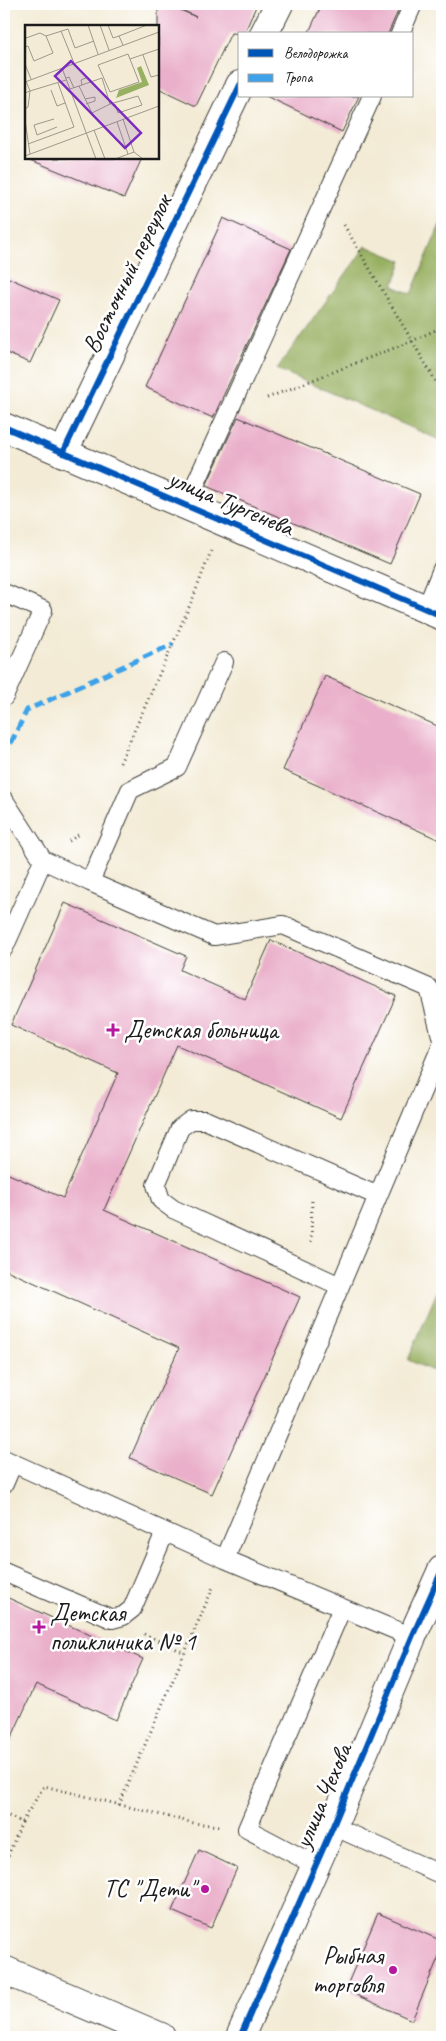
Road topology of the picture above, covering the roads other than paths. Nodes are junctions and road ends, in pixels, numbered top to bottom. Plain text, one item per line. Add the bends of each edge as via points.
1 (279, 4) edge
2 (414, 4) edge
3 (265, 32) edge
4 (401, 32) edge
5 (238, 89) edge
6 (371, 98) edge
7 (4, 427) edge
8 (63, 453) junction
9 (186, 505) junction
10 (442, 569) edge
11 (4, 592) edge
12 (434, 612) edge
13 (224, 662) dead end
14 (4, 697) edge
15 (4, 800) edge
16 (42, 860) junction
17 (90, 882) junction
18 (4, 948) edge
19 (442, 1040) edge
20 (442, 1044) edge
21 (378, 1196) junction
22 (340, 1286) junction
23 (8, 1461) edge
24 (4, 1484) edge
25 (165, 1532) junction
26 (225, 1559) junction
27 (442, 1570) edge
28 (4, 1572) edge
29 (342, 1608) junction
30 (412, 1637) junction
31 (333, 1826) junction
32 (316, 1865) junction
33 (442, 1875) edge
34 (4, 1970) edge
35 (161, 2037) edge
36 (240, 2037) edge

1 - 3 street
2 - 4 lane
5 - 8 street, Восточный переулок
6 - 9 lane
7 - 8 street, улица Тургенева
8 - 9 street, улица Тургенева
9 - 12 street, улица Тургенева
10 - 12 lane
11 - 14 lane via 43,610
13 - 17 lane via 178,766 130,790
15 - 16 lane
16 - 17 lane
16 - 18 lane
17 - 19 lane via 214,936 283,925 429,988
20 - 21 lane
21 - 22 lane
21 - 22 lane via 205,1120 191,1120 180,1128 156,1185 161,1200 173,1209
22 - 26 lane
23 - 24 lane
23 - 25 lane
25 - 26 lane
25 - 28 lane via 132,1609 124,1616 112,1619
26 - 29 lane
27 - 30 street, улица Чехова
29 - 30 lane
29 - 32 lane via 247,1829
30 - 31 street, улица Чехова
31 - 32 street, улица Чехова
31 - 33 lane
32 - 36 street, улица Чехова
34 - 35 street

